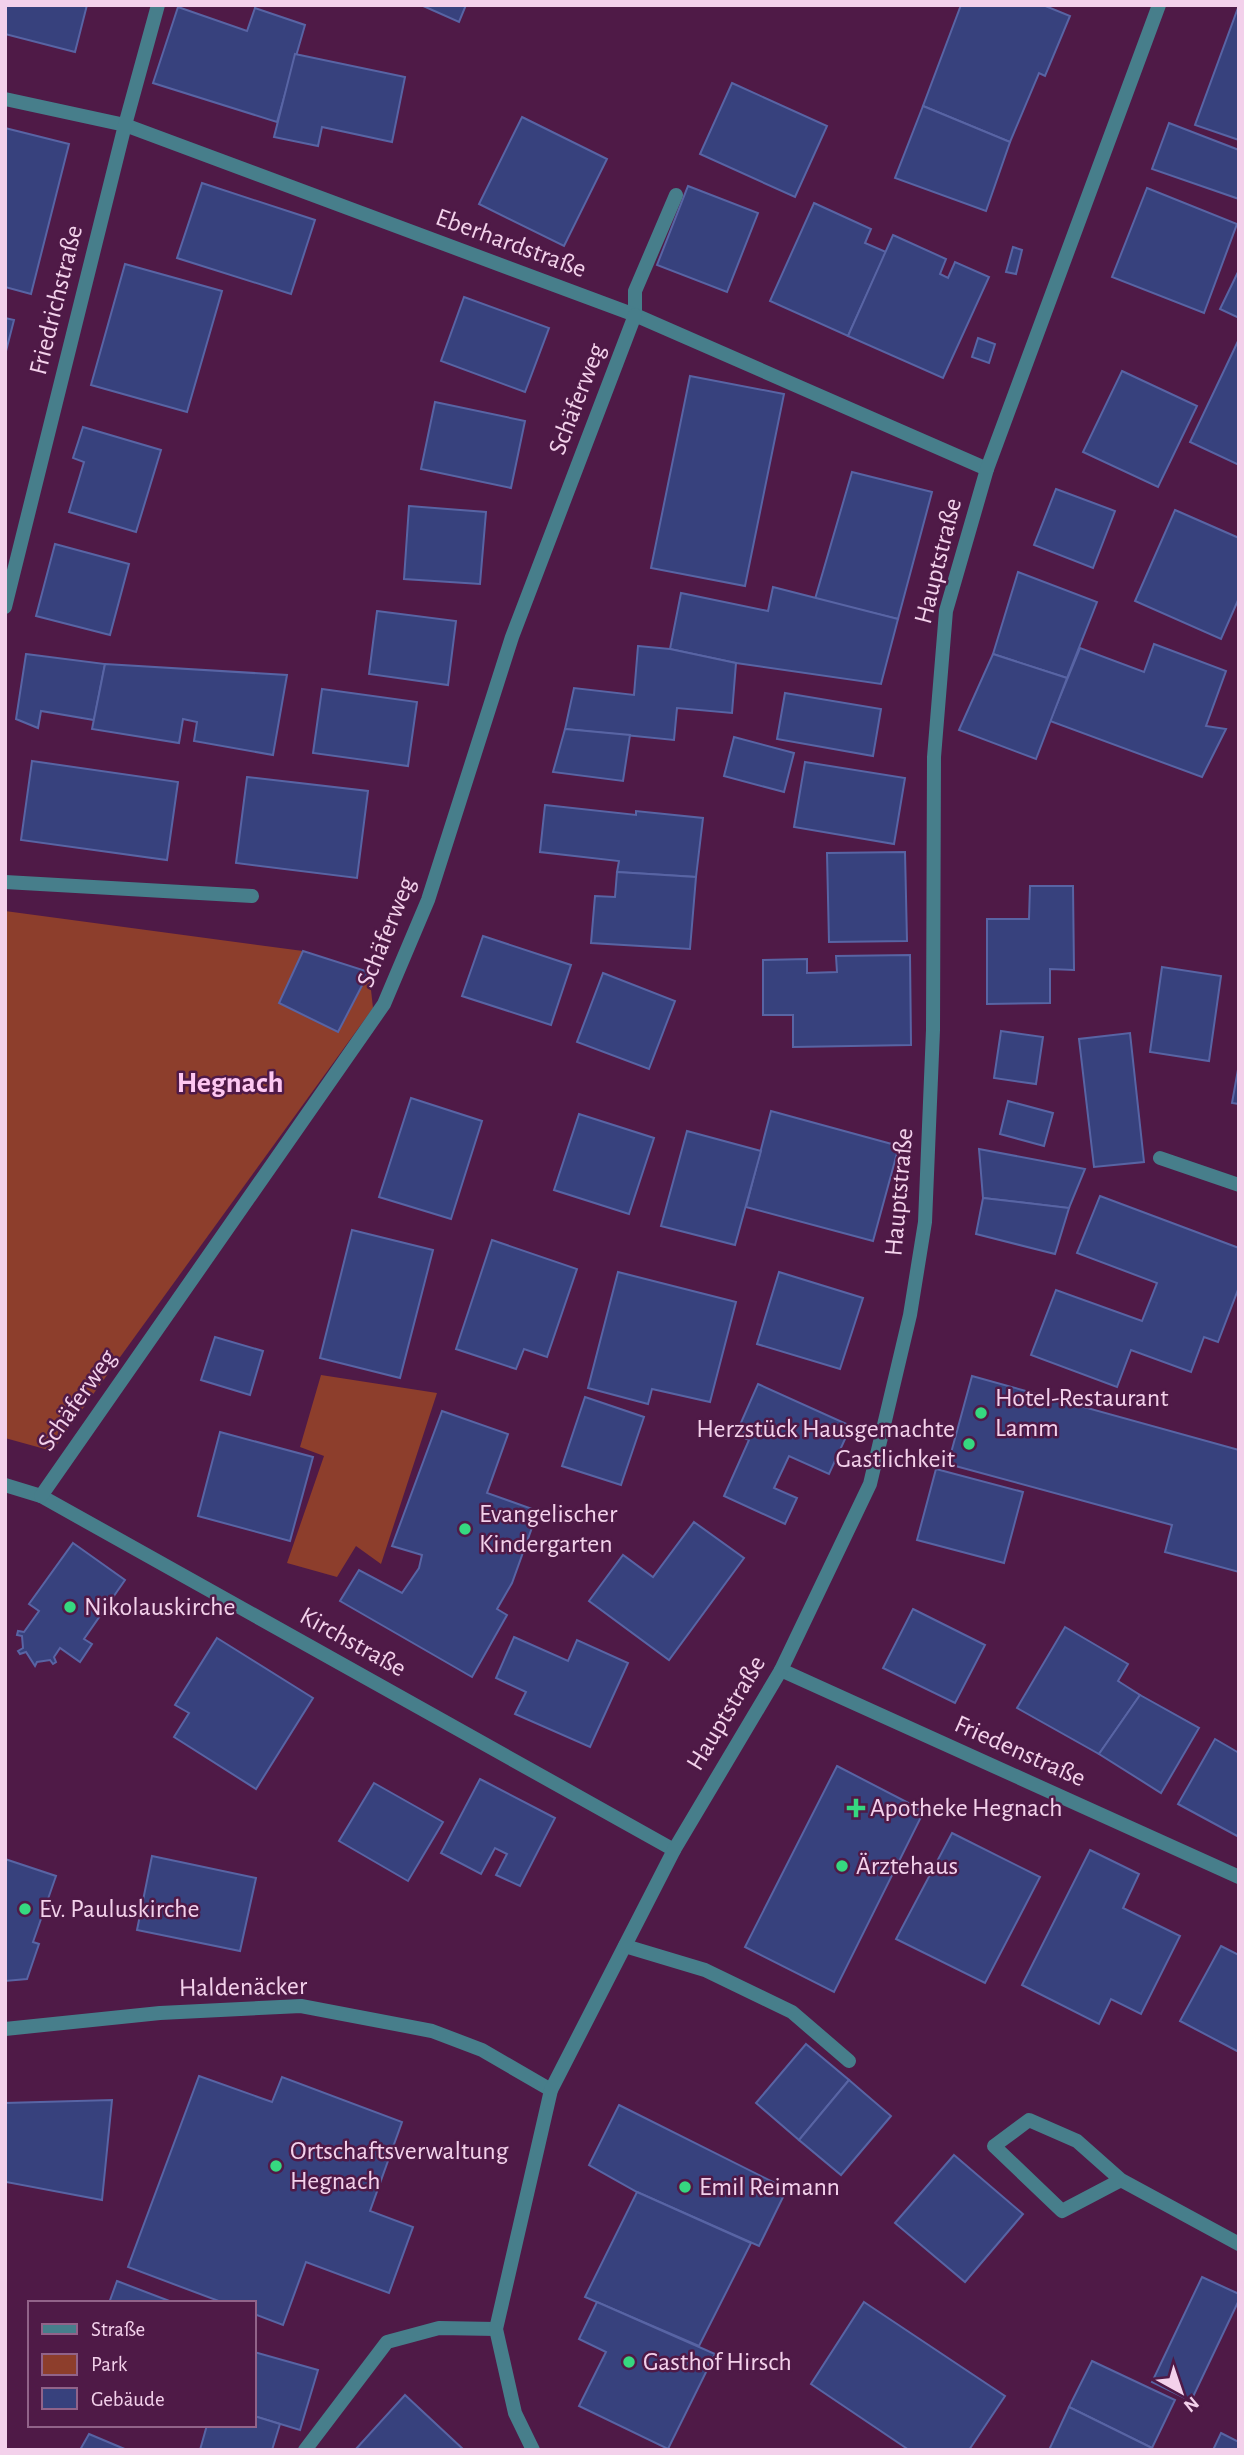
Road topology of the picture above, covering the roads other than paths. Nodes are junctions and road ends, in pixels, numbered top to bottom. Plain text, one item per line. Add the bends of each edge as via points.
1 (158, 5) edge
2 (1159, 5) edge
3 (5, 99) edge
4 (125, 125) junction
5 (676, 195) dead end
6 (635, 315) junction
7 (987, 469) junction
8 (5, 607) edge
9 (5, 882) edge
10 (252, 896) dead end
11 (1160, 1158) dead end
12 (1239, 1185) edge
13 (5, 1485) edge
14 (41, 1496) junction
15 (781, 1670) junction
16 (674, 1850) junction
17 (1239, 1877) edge
18 (625, 1946) junction
19 (5, 2029) edge
20 (849, 2061) dead end
21 (551, 2090) junction
22 (1121, 2180) junction
23 (1239, 2244) edge
24 (496, 2329) junction
25 (305, 2450) edge
26 (534, 2450) edge

1 - 4 street, Friedrichstraße
2 - 7 street, Hauptstraße
3 - 4 street, Eberhardstraße
4 - 6 street, Eberhardstraße
4 - 8 street, Friedrichstraße
5 - 6 street, Schäferweg via 635,291
6 - 7 street, Eberhardstraße
6 - 14 street, Schäferweg via 512,638 428,900 384,1004
7 - 15 street, Hauptstraße via 946,611 934,757 933,1030 925,1209 909,1315 870,1484
9 - 10 street
11 - 12 street
13 - 14 street, Kirchstraße
14 - 16 street, Kirchstraße
15 - 16 street, Hauptstraße
15 - 17 street, Friedenstraße
16 - 18 street, Hauptstraße
18 - 20 street via 705,1970 792,2012
18 - 21 street, Hauptstraße
19 - 21 street, Haldenäcker via 160,2013 301,2006 432,2031 482,2050
21 - 24 street, Hauptstraße
22 - 22 street via 1077,2141 1029,2120 994,2146 1062,2211
22 - 23 street
24 - 25 street via 439,2328 387,2342
24 - 26 street via 515,2413

